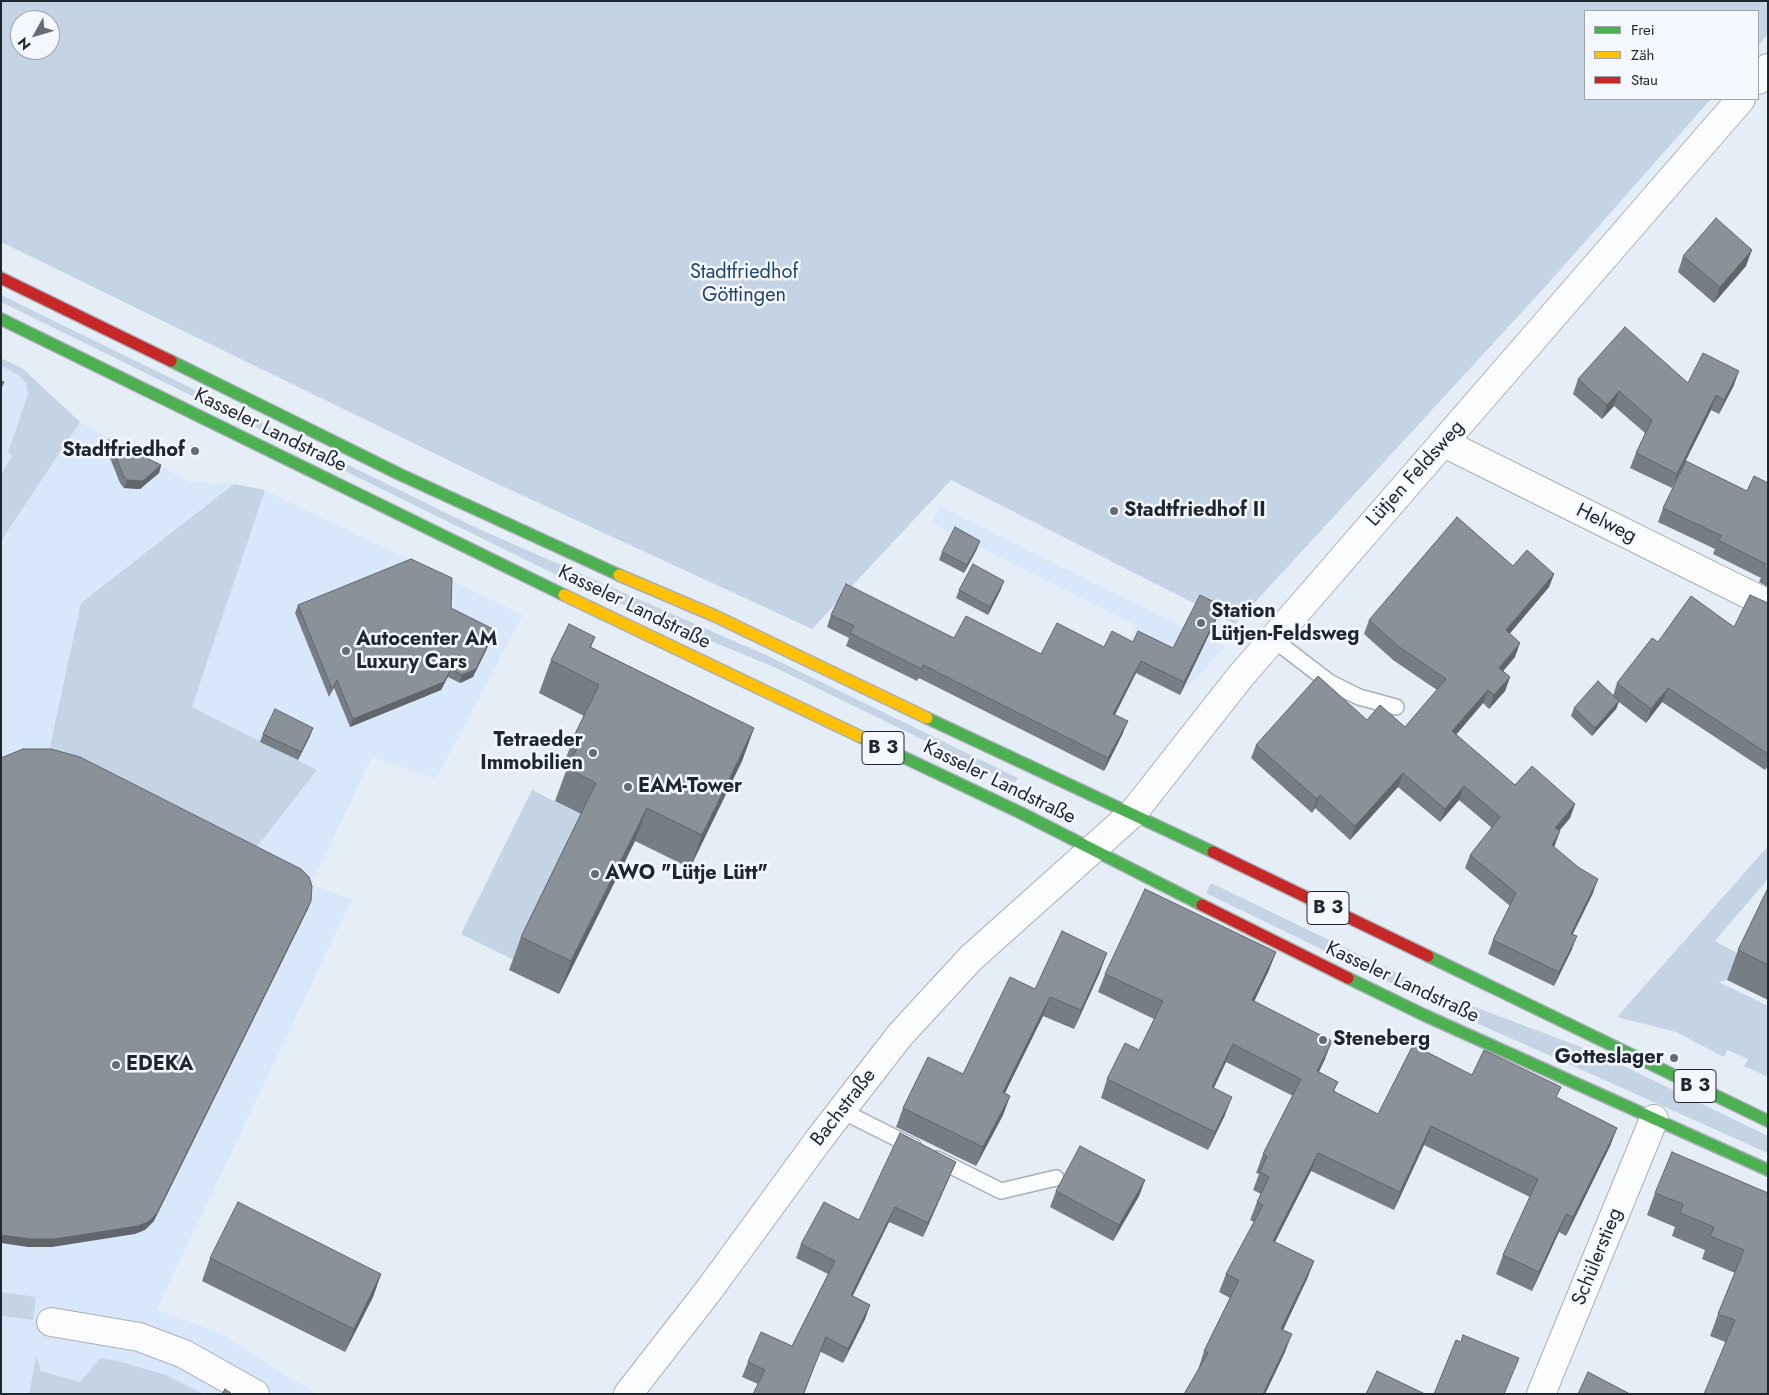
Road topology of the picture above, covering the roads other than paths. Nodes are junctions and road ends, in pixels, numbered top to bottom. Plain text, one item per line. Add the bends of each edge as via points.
1 (1768, 68) edge
2 (1759, 79) edge
3 (1740, 100) edge
4 (1, 278) edge
5 (1, 319) edge
6 (1444, 443) junction
7 (1768, 604) edge
8 (1273, 640) junction
9 (1396, 707) dead end
10 (1133, 813) junction
11 (1093, 851) junction
12 (842, 1111) junction
13 (1654, 1119) junction
14 (1768, 1122) edge
15 (1768, 1170) edge
16 (1056, 1178) dead end
17 (51, 1322) dead end
18 (256, 1394) edge
19 (628, 1394) edge
20 (1541, 1394) edge

1 - 2 street
3 - 6 street, Lütjen Feldsweg
4 - 10 main road, Kasseler Landstraße / B 3 via 399,474 552,546 715,616 1041,773
5 - 11 main road, Kasseler Landstraße / B 3 via 565,596 1015,810
6 - 7 street, Helweg
6 - 8 street, Lütjen Feldsweg
8 - 9 lane via 1329,682 1359,697
8 - 10 street, Lütjen Feldsweg
10 - 11 street, Lütjen Feldsweg
10 - 14 main road, Kasseler Landstraße / B 3
11 - 12 street, Bachstraße via 971,958 900,1035
11 - 13 main road, Kasseler Landstraße / B 3 via 1424,1015
12 - 16 lane via 1001,1191
12 - 19 street, Bachstraße via 710,1290
13 - 15 main road, Kasseler Landstraße / B 3
13 - 20 street, Schülerstieg
17 - 18 street via 139,1337 184,1354

